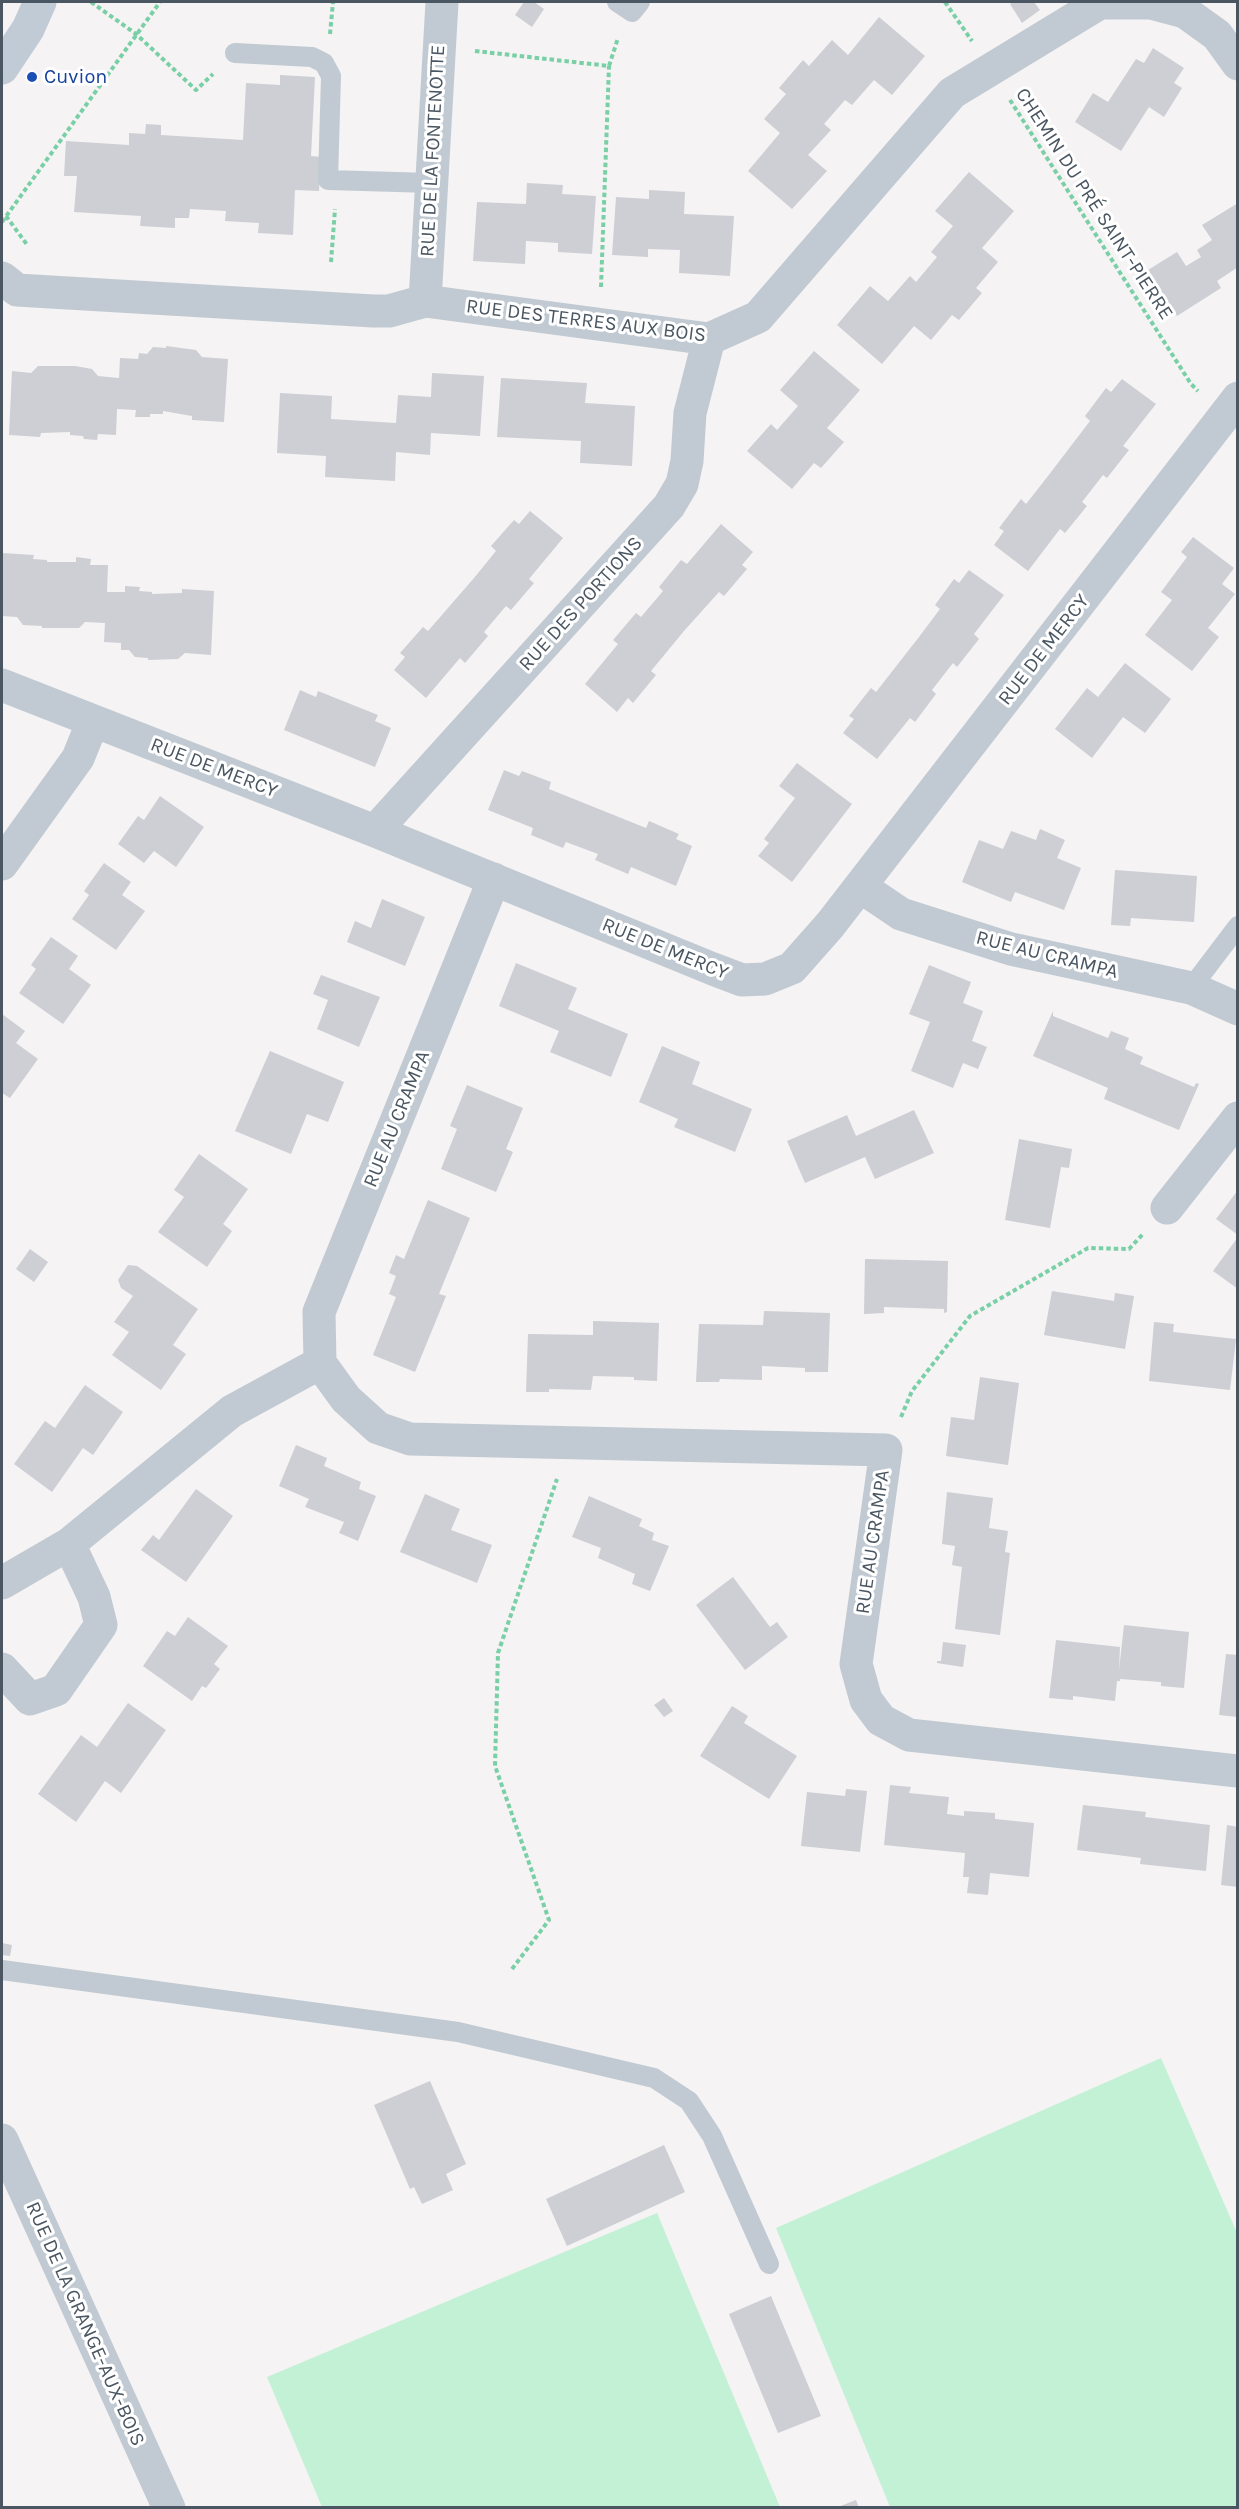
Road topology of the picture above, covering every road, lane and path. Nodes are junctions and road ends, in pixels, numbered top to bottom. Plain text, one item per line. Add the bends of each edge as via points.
1 (40, 2) edge
2 (91, 2) edge
3 (160, 2) edge
4 (442, 2) edge
5 (945, 2) edge
6 (630, 5) edge
7 (136, 34) junction
8 (439, 46) junction
9 (235, 53) joint
10 (1238, 64) edge
11 (609, 66) junction
12 (2, 68) edge
13 (991, 70) junction
14 (338, 180) junction
15 (432, 183) junction
16 (6, 216) junction
17 (2, 222) edge
18 (28, 246) dead end
19 (331, 262) dead end
20 (2, 278) edge
21 (425, 301) junction
22 (599, 324) junction
23 (709, 339) junction
24 (1231, 407) edge
25 (2, 685) edge
26 (93, 721) junction
27 (375, 831) junction
28 (2, 864) edge
29 (494, 879) junction
30 (861, 887) junction
31 (1238, 926) edge
32 (1191, 988) junction
33 (1238, 1009) edge
34 (1238, 1118) edge
35 (1167, 1208) joint
36 (320, 1363) junction
37 (569, 1444) junction
38 (886, 1450) junction
39 (69, 1544) junction
40 (2, 1583) edge
41 (2, 1669) edge
42 (1238, 1771) edge
43 (512, 1969) dead end
44 (2, 1970) edge
45 (2, 2140) edge
46 (769, 2264) dead end
47 (169, 2508) edge

1 - 12 street via 28,29
2 - 7 path
3 - 7 path
4 - 8 street, RUE DE LA FONTENOTTE
5 - 13 path, CHEMIN DU PRÉ SAINT-PIERRE
6 - 11 path
7 - 9 path via 196,90
7 - 16 path
8 - 11 path
8 - 15 street, RUE DE LA FONTENOTTE
9 - 14 lane via 312,57 324,63 331,76 328,180
10 - 13 street, RUE DES TERRES AUX BOIS via 1217,35 1185,12 1151,3 1100,3
11 - 22 path
13 - 23 street, RUE DES TERRES AUX BOIS via 952,93 758,317
13 - 24 path, CHEMIN DU PRÉ SAINT-PIERRE via 1191,384
14 - 15 lane
14 - 19 path
15 - 21 street, RUE DE LA FONTENOTTE
16 - 17 path
16 - 18 path
20 - 21 street, RUE DES TERRES AUX BOIS via 17,290 361,310 389,311
21 - 22 street, RUE DES TERRES AUX BOIS
22 - 23 street, RUE DES TERRES AUX BOIS
23 - 27 street, RUE DES PORTIONS via 690,413 682,484 669,506
24 - 30 street, RUE DE MERCY
25 - 26 street, RUE DE MERCY
26 - 27 street, RUE DE MERCY
26 - 28 street via 78,758
27 - 29 street, RUE DE MERCY
29 - 30 street, RUE DE MERCY via 742,980 765,979 792,968
29 - 36 street, RUE AU CRAMPA via 319,1312
30 - 32 street, RUE AU CRAMPA via 900,914 1011,950
31 - 32 lane
32 - 33 street, RUE AU CRAMPA
34 - 35 street
35 - 38 path via 1129,1249 1088,1248 970,1316 912,1391
36 - 37 street, RUE AU CRAMPA via 346,1399 378,1428 410,1439
36 - 39 street via 231,1411
37 - 38 street, RUE AU CRAMPA
37 - 43 path via 498,1653 495,1766 549,1920
38 - 42 street, RUE AU CRAMPA via 856,1664 866,1700 881,1720 909,1735
39 - 40 street
39 - 41 street via 94,1597 101,1625 56,1690 30,1699
44 - 46 lane via 458,2032 654,2078 689,2101 712,2136
45 - 47 street, RUE DE LA GRANGE-AUX-BOIS

